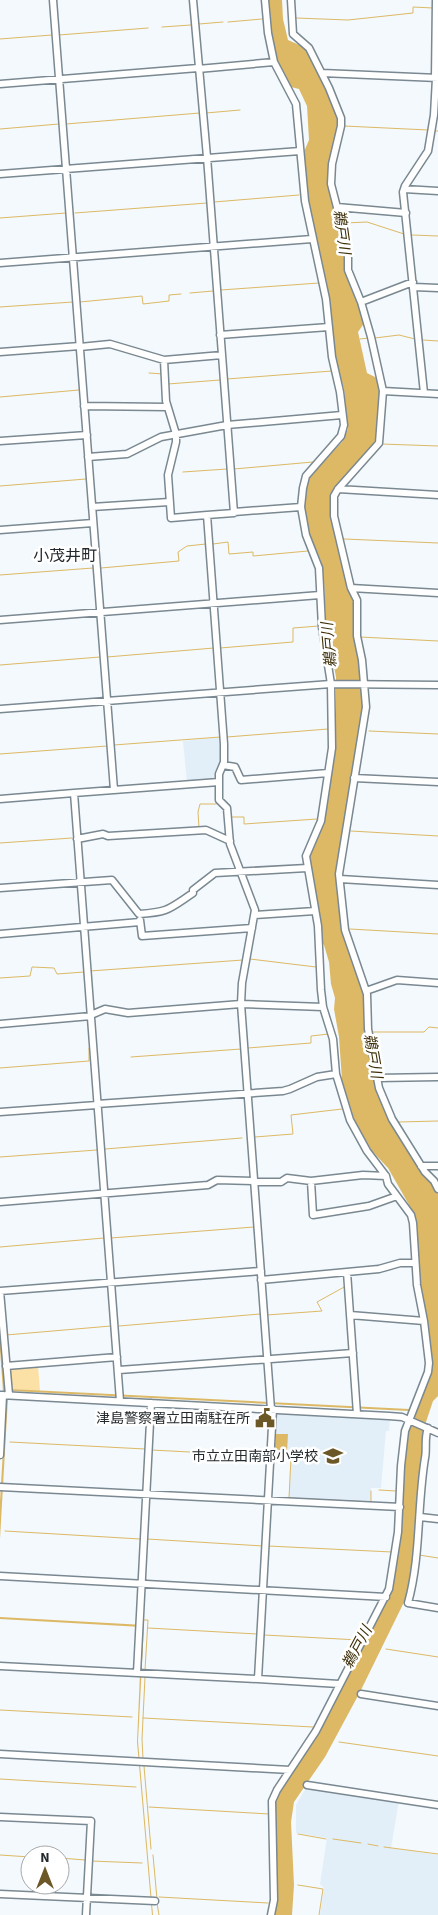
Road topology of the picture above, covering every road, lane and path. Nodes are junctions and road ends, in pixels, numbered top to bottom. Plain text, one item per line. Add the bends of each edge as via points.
1 (53, 0) edge
2 (193, 0) edge
3 (266, 0) edge
4 (291, 0) edge
5 (436, 0) edge
6 (274, 62) junction
7 (198, 68) junction
8 (322, 72) junction
9 (436, 78) edge
10 (59, 79) junction
11 (0, 84) edge
12 (300, 151) junction
13 (207, 157) junction
14 (66, 169) junction
15 (0, 174) edge
16 (404, 189) junction
17 (438, 191) edge
18 (337, 207) junction
19 (406, 213) junction
20 (312, 239) junction
21 (214, 246) junction
22 (73, 257) junction
23 (0, 262) edge
24 (414, 284) junction
25 (438, 288) edge
26 (361, 302) junction
27 (329, 327) junction
28 (220, 335) junction
29 (80, 346) junction
30 (0, 352) edge
31 (222, 355) junction
32 (164, 360) junction
33 (383, 391) junction
34 (424, 393) junction
35 (438, 394) edge
36 (84, 406) junction
37 (167, 407) junction
38 (342, 415) junction
39 (227, 425) junction
40 (86, 434) junction
41 (176, 434) junction
42 (0, 441) edge
43 (88, 457) junction
44 (338, 489) junction
45 (438, 495) edge
46 (169, 502) junction
47 (92, 507) junction
48 (301, 507) junction
49 (234, 512) junction
50 (207, 516) junction
51 (93, 523) junction
52 (0, 530) edge
53 (351, 588) junction
54 (438, 592) edge
55 (320, 595) junction
56 (214, 603) junction
57 (100, 612) junction
58 (0, 620) edge
59 (363, 683) junction
60 (332, 684) junction
61 (438, 685) edge
62 (220, 692) junction
63 (107, 701) junction
64 (0, 709) edge
65 (223, 764) junction
66 (328, 773) junction
67 (354, 778) junction
68 (219, 782) junction
69 (438, 782) edge
70 (114, 790) junction
71 (74, 793) junction
72 (0, 799) edge
73 (77, 839) junction
74 (230, 841) junction
75 (307, 868) junction
76 (240, 872) junction
77 (340, 880) junction
78 (80, 882) junction
79 (438, 885) edge
80 (0, 888) edge
81 (315, 912) junction
82 (139, 914) junction
83 (255, 915) junction
84 (140, 922) junction
85 (84, 927) junction
86 (252, 928) junction
87 (0, 934) edge
88 (438, 983) edge
89 (366, 992) junction
90 (241, 1004) junction
91 (323, 1007) junction
92 (91, 1016) junction
93 (0, 1024) edge
94 (336, 1074) junction
95 (438, 1077) edge
96 (377, 1078) junction
97 (248, 1093) junction
98 (97, 1104) junction
99 (0, 1112) edge
100 (422, 1166) junction
101 (438, 1166) edge
102 (386, 1176) junction
103 (311, 1181) junction
104 (254, 1182) junction
105 (438, 1189) edge
106 (105, 1193) junction
107 (397, 1196) junction
108 (0, 1202) edge
109 (415, 1263) junction
110 (260, 1271) junction
111 (347, 1272) junction
112 (261, 1280) junction
113 (111, 1282) junction
114 (0, 1291) edge
115 (350, 1315) junction
116 (424, 1321) junction
117 (353, 1353) junction
118 (117, 1357) junction
119 (267, 1360) junction
120 (6, 1366) junction
121 (119, 1370) junction
122 (4, 1395) edge
123 (120, 1398) junction
124 (151, 1403) junction
125 (271, 1406) junction
126 (357, 1410) junction
127 (409, 1420) junction
128 (428, 1428) junction
129 (438, 1433) edge
130 (0, 1455) edge
131 (2, 1487) edge
132 (146, 1494) junction
133 (267, 1501) junction
134 (400, 1507) junction
135 (420, 1517) junction
136 (438, 1519) edge
137 (0, 1576) edge
138 (142, 1583) junction
139 (263, 1590) junction
140 (386, 1596) junction
141 (438, 1608) edge
142 (0, 1666) edge
143 (139, 1673) junction
144 (258, 1679) junction
145 (340, 1684) junction
146 (361, 1694) dead end
147 (438, 1706) edge
148 (0, 1754) edge
149 (290, 1770) junction
150 (307, 1785) dead end
151 (438, 1805) edge
152 (0, 1817) edge
153 (0, 1894) edge
154 (87, 1898) junction
155 (151, 1901) dead end
156 (86, 1915) edge
157 (271, 1915) edge

1 - 10 street
2 - 7 street
3 - 6 street
4 - 8 street via 293,34 309,48
5 - 9 street
6 - 7 street
6 - 12 street via 296,104
7 - 10 street
7 - 13 street
8 - 9 street
8 - 18 street via 341,122 331,184
9 - 16 street via 428,151
10 - 11 street
10 - 14 street
12 - 13 street
12 - 20 street
13 - 14 street
13 - 21 street
14 - 15 street
14 - 22 street
16 - 17 street
16 - 19 street
18 - 19 street
18 - 26 street via 348,250 348,270
19 - 24 street
20 - 21 street
20 - 27 street via 325,291
21 - 22 street
21 - 28 street
22 - 23 street
22 - 29 street
24 - 25 street
24 - 26 street
24 - 34 street
26 - 33 street
27 - 28 street
27 - 38 street
28 - 31 street
29 - 30 street
29 - 32 street via 110,344
29 - 36 street
31 - 32 street
31 - 39 street
32 - 37 street
33 - 34 street
33 - 44 street via 379,443
34 - 35 street
36 - 37 street
36 - 40 street
37 - 41 street
38 - 39 street
38 - 48 street via 341,436 306,476
39 - 41 street
39 - 49 street
40 - 42 street
40 - 43 street
41 - 43 street via 161,437 127,454
41 - 46 street via 176,448 168,475
43 - 47 street
44 - 45 street
44 - 53 street via 334,496 334,516
46 - 47 street
46 - 50 street via 171,518
47 - 51 street
48 - 49 street
48 - 55 street via 306,535 319,568
49 - 50 street
50 - 56 street
51 - 52 street
51 - 57 street
53 - 54 street
53 - 59 street via 357,600 357,636
55 - 56 street
55 - 60 street
56 - 57 street
56 - 62 street
57 - 58 street
57 - 63 street
59 - 60 street
59 - 61 street
59 - 67 street via 365,713
60 - 62 street
60 - 66 street via 332,748
62 - 63 street
62 - 65 street
63 - 64 street
63 - 70 street
65 - 66 street via 235,767 241,780
65 - 68 street
66 - 75 street via 321,821 306,856
67 - 69 street
67 - 77 street
68 - 70 street
68 - 74 street via 219,800 227,808
70 - 71 street
71 - 72 street
71 - 73 street
73 - 74 street via 104,834 206,830
73 - 78 street
74 - 76 street
75 - 76 street
75 - 81 street
76 - 82 street via 215,873 170,909
76 - 83 street via 255,907
77 - 79 street
77 - 89 street via 345,930
78 - 80 street
78 - 82 street via 112,880
78 - 85 street
81 - 83 street
81 - 91 street
82 - 84 street
83 - 86 street
84 - 85 street
84 - 86 street via 142,936
85 - 87 street
85 - 92 street
86 - 90 street
88 - 89 street via 397,980
89 - 96 street via 368,1029
90 - 91 street
90 - 92 street via 128,1013 105,1010
90 - 97 street
91 - 94 street via 333,1039
92 - 93 street
92 - 98 street
94 - 97 street via 317,1077 290,1089
94 - 102 street via 356,1134
95 - 96 street
96 - 100 street via 392,1119
97 - 98 street
97 - 104 street
98 - 99 street
98 - 106 street
100 - 101 street
100 - 105 street
102 - 103 street via 362,1175
102 - 107 street
103 - 104 street via 287,1178 281,1182
103 - 107 street via 313,1215 369,1206
104 - 106 street via 217,1180 208,1185
104 - 110 street
106 - 108 street
106 - 113 street
107 - 109 street via 413,1223
109 - 111 street via 400,1262 379,1269
109 - 116 street
110 - 112 street
110 - 113 street
111 - 112 street
111 - 115 street
112 - 119 street
113 - 114 street
113 - 118 street
114 - 120 street
115 - 116 street
115 - 117 street
116 - 127 street via 428,1372
117 - 119 street
117 - 126 street
118 - 120 street
118 - 121 street
119 - 121 street
119 - 125 street
120 - 122 street
121 - 123 street
122 - 123 street
122 - 130 street
123 - 124 street
124 - 125 street
124 - 132 street
125 - 126 street
125 - 133 street
126 - 127 street
127 - 128 street
127 - 134 street via 401,1466
128 - 129 street
128 - 135 street via 419,1498
131 - 132 street
132 - 133 street
132 - 138 street
133 - 134 street
133 - 139 street
134 - 140 street via 392,1577
135 - 136 street
135 - 141 street via 408,1603
137 - 138 street
138 - 139 street
138 - 143 street
139 - 140 street
139 - 144 street
140 - 145 street
142 - 143 street
143 - 144 street
144 - 145 street
145 - 149 street via 316,1731
146 - 147 street
148 - 149 street
149 - 157 street via 271,1807 274,1900
150 - 151 street
152 - 154 street via 91,1821
153 - 154 street
154 - 155 street
154 - 156 street

